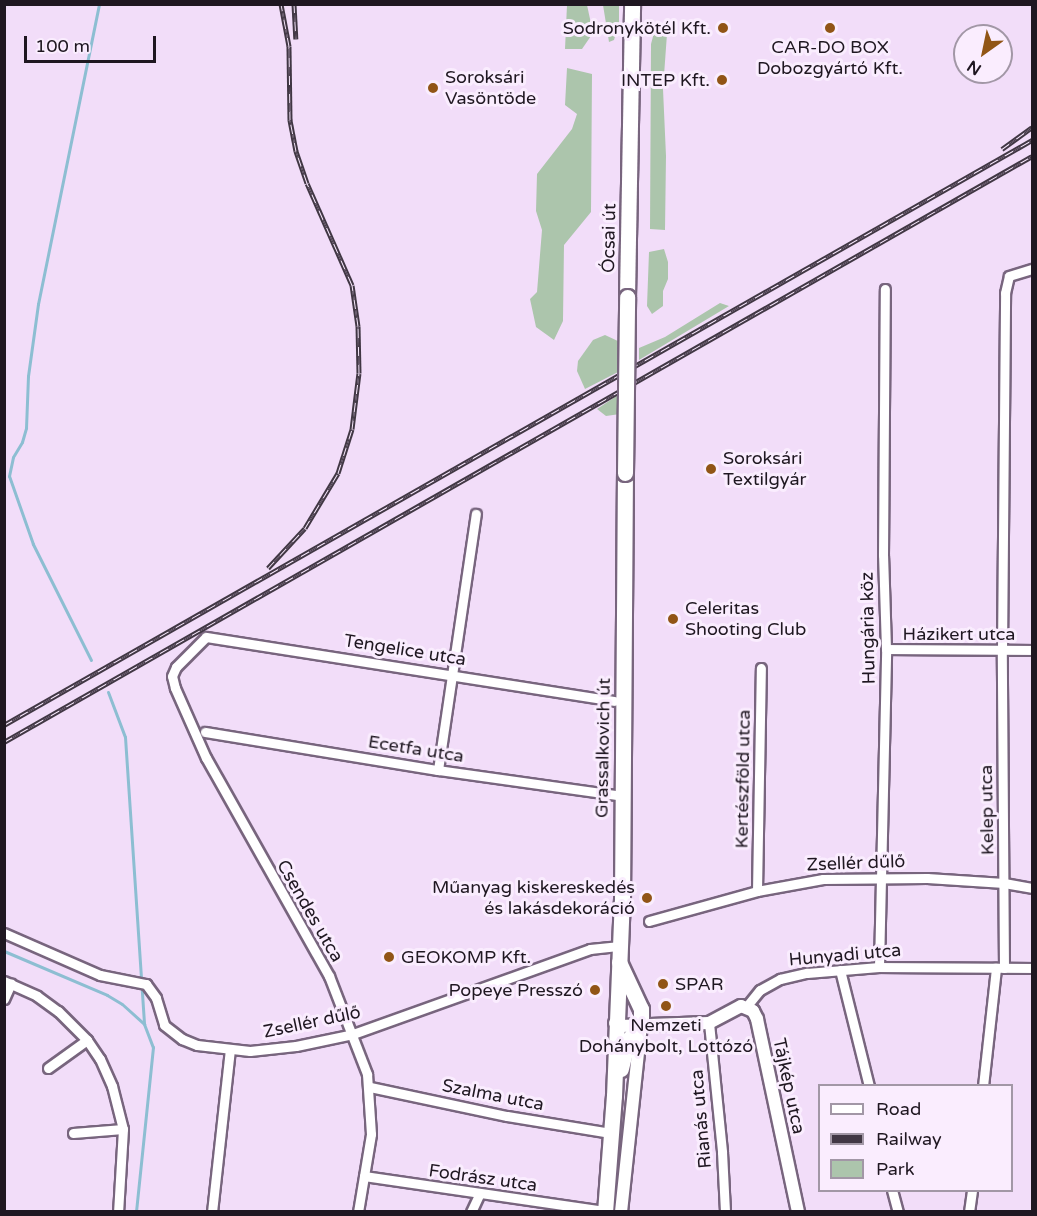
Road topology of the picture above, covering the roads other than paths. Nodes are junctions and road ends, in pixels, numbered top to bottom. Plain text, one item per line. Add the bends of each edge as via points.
1 (632, 4) edge
2 (1032, 270) edge
3 (885, 288) dead end
4 (625, 473) joint
5 (476, 514) dead end
6 (195, 649) joint
7 (886, 650) junction
8 (1032, 650) edge
9 (1002, 651) junction
10 (761, 668) dead end
11 (453, 674) junction
12 (614, 701) dead end
13 (205, 732) dead end
14 (438, 770) junction
15 (623, 796) junction
16 (882, 877) junction
17 (1004, 883) junction
18 (1032, 888) edge
19 (757, 891) junction
20 (649, 921) dead end
21 (4, 933) edge
22 (620, 946) junction
23 (619, 962) junction
24 (879, 967) junction
25 (1000, 968) junction
26 (1032, 968) edge
27 (840, 970) junction
28 (8, 982) edge
29 (4, 999) edge
30 (746, 1007) junction
31 (615, 1023) junction
32 (709, 1023) junction
33 (641, 1024) junction
34 (353, 1034) junction
35 (87, 1040) junction
36 (230, 1050) junction
37 (48, 1068) dead end
38 (868, 1084) edge
39 (983, 1084) edge
40 (369, 1087) junction
41 (614, 1096) junction
42 (123, 1129) junction
43 (611, 1133) junction
44 (73, 1134) dead end
45 (364, 1176) junction
46 (892, 1192) edge
47 (972, 1192) edge
48 (479, 1195) junction
49 (600, 1211) edge
50 (118, 1212) edge
51 (212, 1212) edge
52 (358, 1212) edge
53 (471, 1212) edge
54 (621, 1212) edge
55 (725, 1212) edge
56 (798, 1212) edge
57 (898, 1212) edge
58 (969, 1212) edge

1 - 4 main road, Ócsai út, bridge
2 - 9 street, Kelep utca via 1009,276 1005,293
3 - 7 street, Hungária köz
4 - 15 main road, Grassalkovich út
5 - 11 street
6 - 11 street, Tengelice utca via 206,637
6 - 34 street, Csendes utca via 176,667 172,676 175,688 227,800 329,976
7 - 9 street, Házikert utca
7 - 16 street, Hungária köz
8 - 9 street, Házikert utca
9 - 17 street, Kelep utca
10 - 19 street, Kertészföld utca
11 - 12 street, Tengelice utca
11 - 14 street
13 - 14 street, Ecetfa utca
14 - 15 street, Ecetfa utca
15 - 22 main road, Grassalkovich út
16 - 17 street, Zsellér dűlő
16 - 19 street, Zsellér dűlő via 823,879
16 - 24 street, Hungária köz
17 - 18 street, Zsellér dűlő
17 - 25 street, Kelep utca
19 - 20 street, Zsellér dűlő
21 - 36 street, Zsellér dűlő via 100,975 146,984 170,1030 197,1045
22 - 23 main road, Grassalkovich út
22 - 34 street, Zsellér dűlő via 591,949
23 - 31 main road, Grassalkovich út
23 - 33 main road via 641,1009
24 - 25 street, Hunyadi utca
24 - 27 street, Hunyadi utca
25 - 26 street, Hunyadi utca
25 - 39 street, Kelep utca
27 - 30 street, Hunyadi utca via 780,979 760,990
27 - 38 street
28 - 29 street
28 - 35 street via 58,1011
30 - 32 street, Hunyadi utca
30 - 56 street, Tájkép utca via 757,1019
31 - 33 street
31 - 41 main road, Grassalkovich út
32 - 33 street, Hunyadi utca
32 - 55 street, Rianás utca
33 - 41 main road via 628,1040
33 - 54 street
34 - 36 street, Zsellér dűlő via 296,1047
34 - 40 street, Csendes utca
35 - 37 street
35 - 42 street via 104,1068
36 - 51 street
40 - 43 street, Szalma utca
40 - 45 street, Csendes utca via 371,1134
41 - 43 main road, Grassalkovich út
42 - 44 street
42 - 50 street
43 - 49 main road, Grassalkovich út via 607,1190
45 - 48 street, Fodrász utca
45 - 52 street, Csendes utca
46 - 57 street
47 - 58 street
48 - 49 street, Fodrász utca
48 - 53 street

